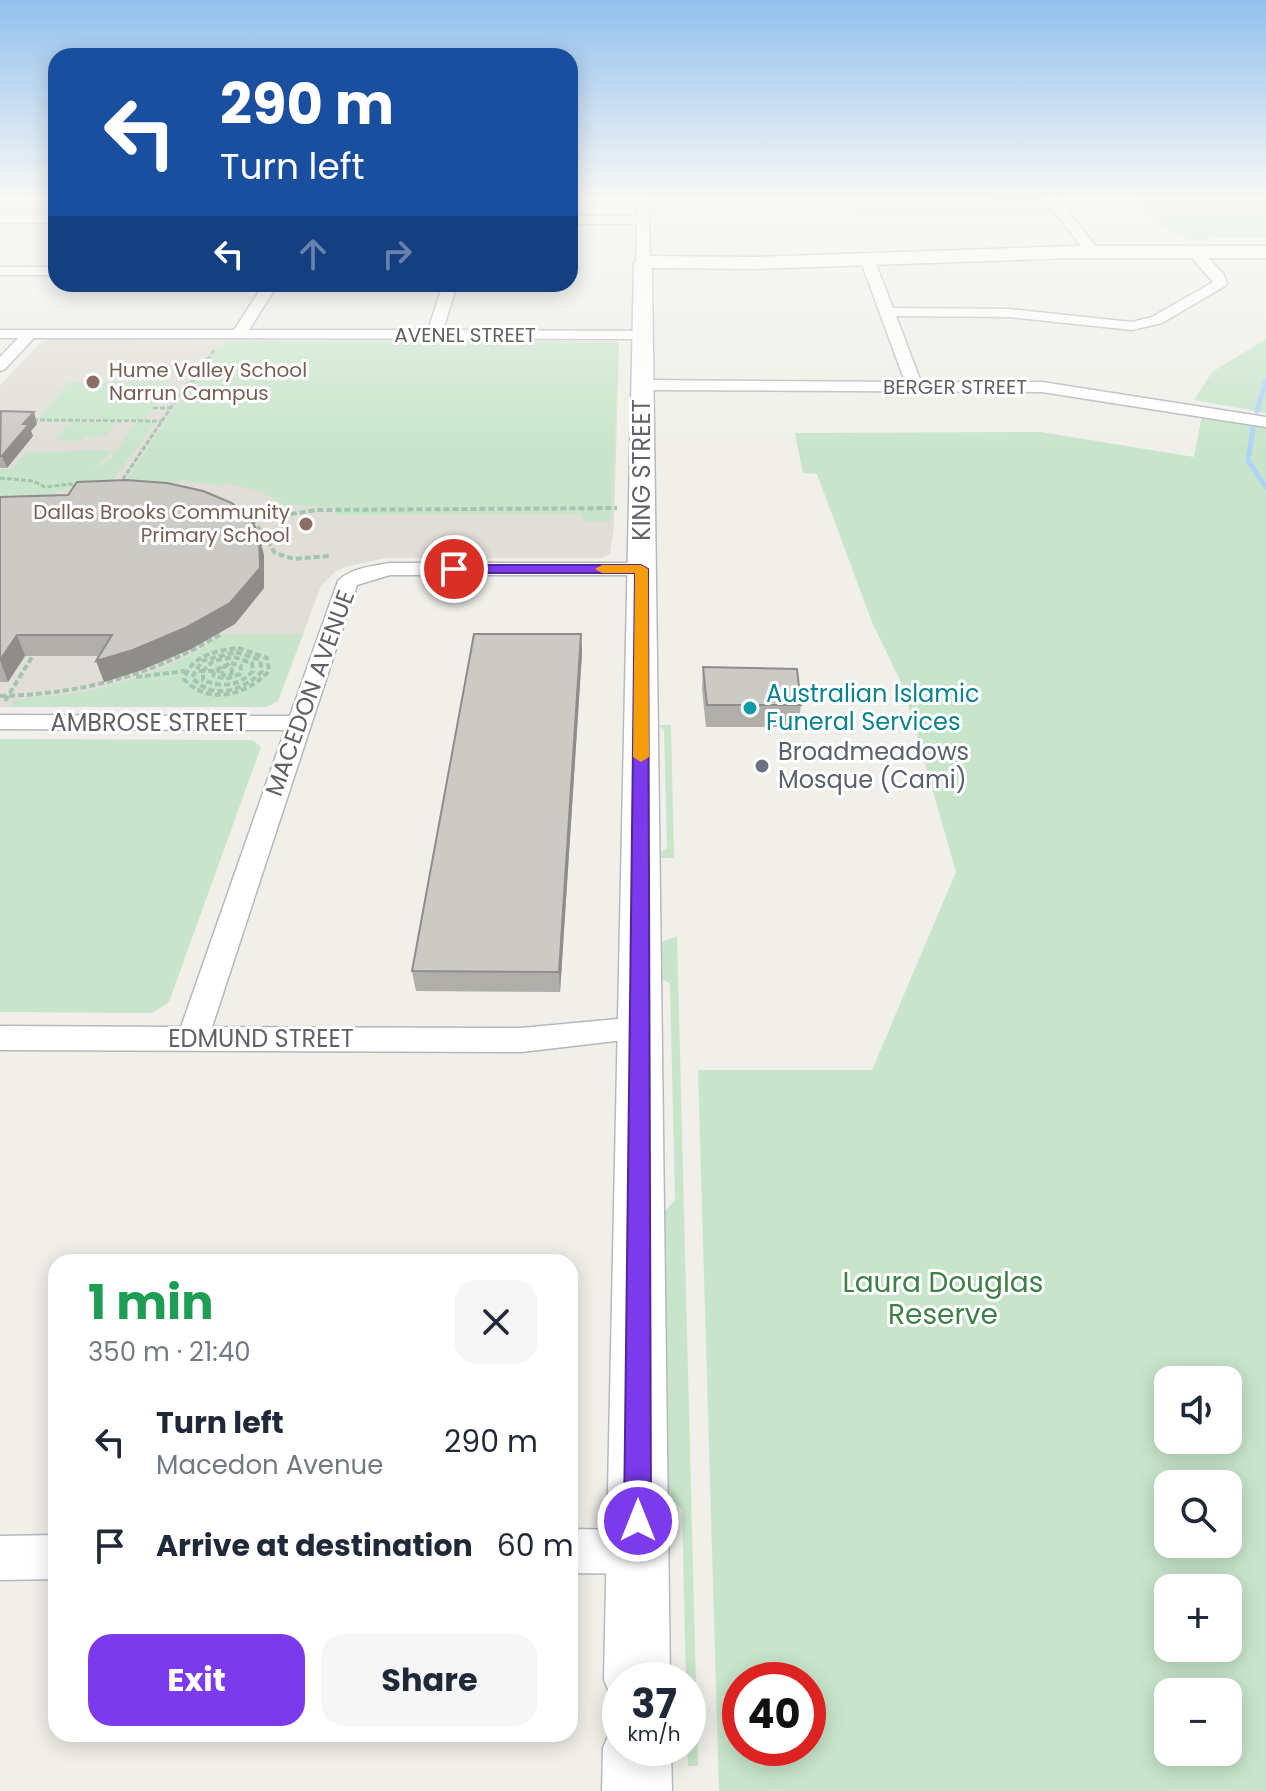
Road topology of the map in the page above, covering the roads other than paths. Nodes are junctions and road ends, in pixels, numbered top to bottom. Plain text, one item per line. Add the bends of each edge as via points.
1 (643, 281) edge
2 (875, 281) edge
3 (1219, 281) edge
4 (266, 292) edge
5 (447, 292) edge
6 (887, 312) junction
7 (0, 334) edge
8 (30, 334) junction
9 (239, 334) junction
10 (434, 335) junction
11 (642, 335) junction
12 (0, 366) edge
13 (642, 385) junction
14 (915, 386) junction
15 (1266, 422) edge
16 (641, 569) junction
17 (0, 722) edge
18 (298, 723) junction
19 (0, 1038) edge
20 (192, 1039) junction
21 (639, 1041) junction
22 (578, 1551) edge
23 (638, 1552) junction
24 (48, 1557) edge
25 (0, 1558) edge
26 (637, 1662) edge
27 (637, 1766) edge
28 (637, 1791) edge

1 - 11 street, KING STREET
2 - 6 street
3 - 6 street via 1142,325 1106,326 1008,313
4 - 9 street
5 - 10 street
6 - 14 street
7 - 8 street, AVENEL STREET
8 - 9 street, AVENEL STREET
8 - 12 street
9 - 10 street, AVENEL STREET
10 - 11 street, AVENEL STREET
11 - 13 street, KING STREET
13 - 14 street, BERGER STREET
13 - 16 street, KING STREET
14 - 15 street, BERGER STREET via 1055,388
16 - 18 street, MACEDON AVENUE via 390,569 354,577 343,589
16 - 21 street, KING STREET
17 - 18 street, AMBROSE STREET
18 - 20 street, MACEDON AVENUE
19 - 20 street, EDMUND STREET
20 - 21 street, EDMUND STREET
21 - 23 street, KING STREET
22 - 23 street
23 - 26 street, KING STREET
24 - 25 street
27 - 28 street

